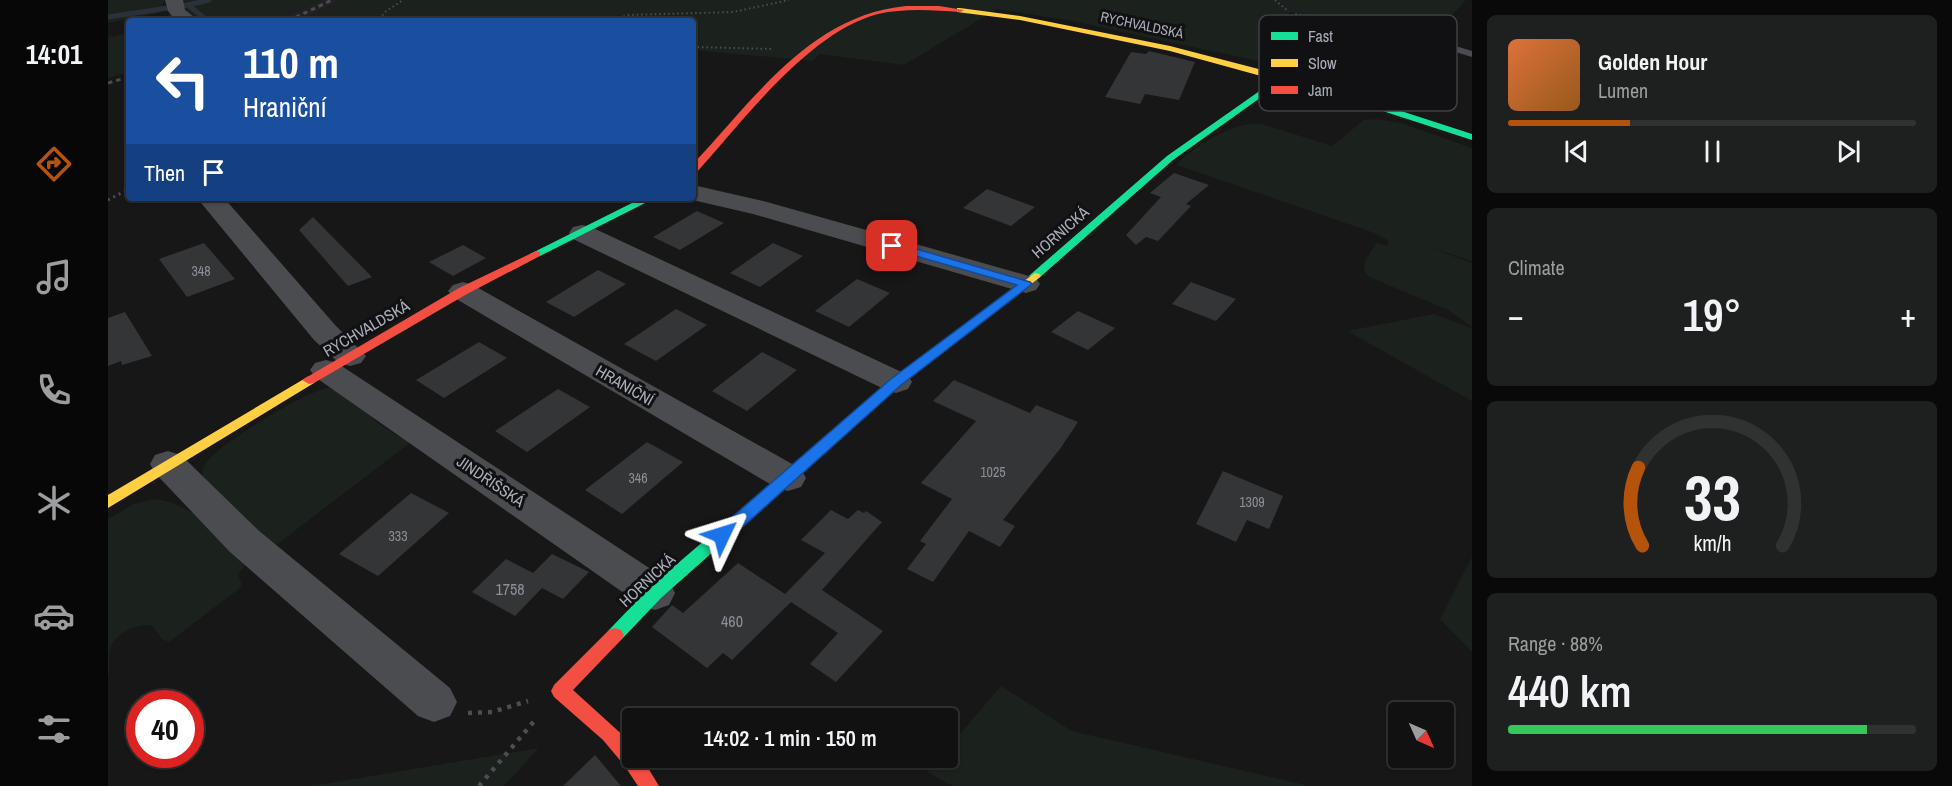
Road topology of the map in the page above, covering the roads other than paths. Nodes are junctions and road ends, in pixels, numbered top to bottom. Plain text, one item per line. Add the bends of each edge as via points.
1 (174, 0) edge
2 (183, 18) edge
3 (1457, 49) edge
4 (1472, 54) edge
5 (1259, 71) edge
6 (1259, 96) edge
7 (1389, 111) edge
8 (1472, 137) edge
9 (696, 167) edge
10 (696, 194) edge
11 (213, 201) edge
12 (644, 201) edge
13 (582, 233) junction
14 (1026, 284) junction
15 (463, 291) junction
16 (338, 363) junction
17 (896, 382) junction
18 (168, 464) junction
19 (788, 478) junction
20 (108, 502) edge
21 (656, 592) junction
22 (434, 702) road end
23 (650, 786) edge

1 - 2 street via 175,9
3 - 4 lane
5 - 9 street, RYCHVALDSKÁ via 1182,50 1028,20 923,7 882,12 852,21 804,50
6 - 14 street, HORNICKÁ via 1170,158
7 - 8 street, RYCHVALDSKÁ
10 - 14 street via 758,207
11 - 16 street, JINDŘIŠSKÁ via 325,333
12 - 13 street, RYCHVALDSKÁ
13 - 15 street, RYCHVALDSKÁ
13 - 17 street
14 - 17 street, HORNICKÁ
15 - 16 street, RYCHVALDSKÁ
15 - 19 street, HRANIČNÍ
16 - 18 street, RYCHVALDSKÁ
16 - 21 street, JINDŘIŠSKÁ
17 - 19 street, HORNICKÁ
18 - 20 street, RYCHVALDSKÁ
18 - 22 street via 244,541
19 - 21 street, HORNICKÁ
21 - 23 street, HORNICKÁ via 560,691 608,731

